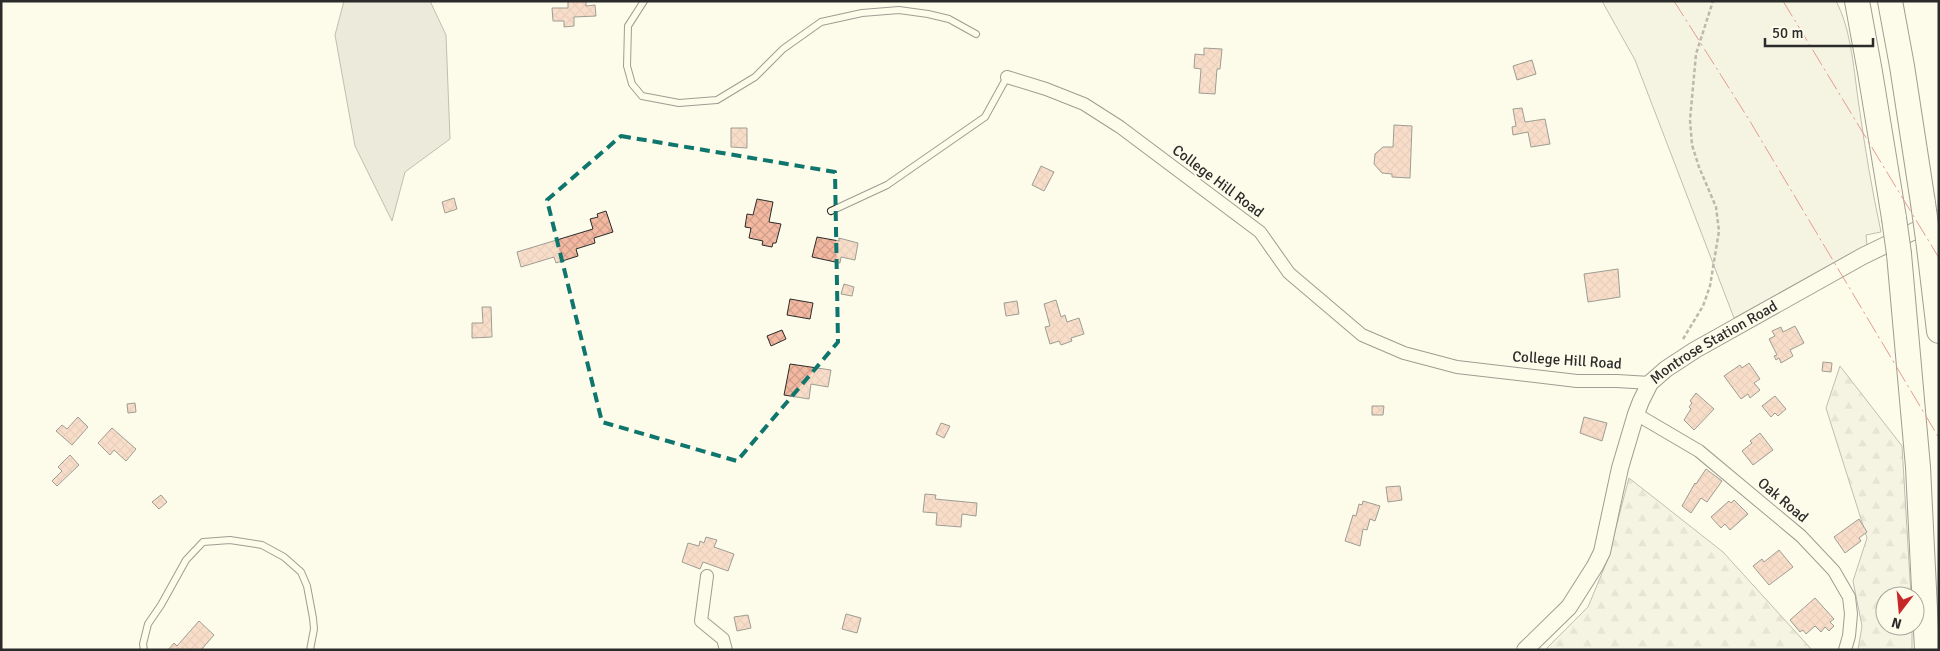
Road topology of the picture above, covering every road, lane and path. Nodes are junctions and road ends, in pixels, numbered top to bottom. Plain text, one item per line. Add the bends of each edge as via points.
1 (644, 1) edge
2 (1713, 1) edge
3 (1857, 1) edge
4 (1890, 1) edge
5 (976, 34) dead end
6 (1007, 77) joint
7 (831, 211) dead end
8 (1930, 220) edge
9 (1939, 330) edge
10 (1683, 341) dead end
11 (1650, 383) junction
12 (1636, 414) junction
13 (708, 576) dead end
14 (144, 650) edge
15 (310, 650) edge
16 (726, 650) edge
17 (1524, 650) edge
18 (1845, 650) edge
19 (1927, 650) edge

1 - 5 lane via 628,26 627,66 632,84 642,96 679,102 717,100 755,77 783,49 821,22 899,10 949,19
2 - 10 path via 1696,54 1690,120 1692,145 1716,207 1719,231 1710,286 1703,306
3 - 19 highway, bridge via 1899,254 1918,467
4 - 8 highway
6 - 7 lane via 985,117 887,185
6 - 11 street, College Hill Road via 1084,104 1120,127 1260,232 1289,273 1362,336 1404,353 1457,366 1577,380
8 - 9 highway
8 - 11 street, Montrose Station Road via 1695,350
11 - 12 street, Montrose Station Road
12 - 17 street, Montrose Station Road via 1596,566 1569,607
12 - 18 street, Oak Road via 1699,451 1801,536 1834,571 1850,606
13 - 16 street via 701,621 723,639
14 - 15 lane via 148,624 186,560 203,542 230,540 262,545 284,557 301,572 312,610 314,630

